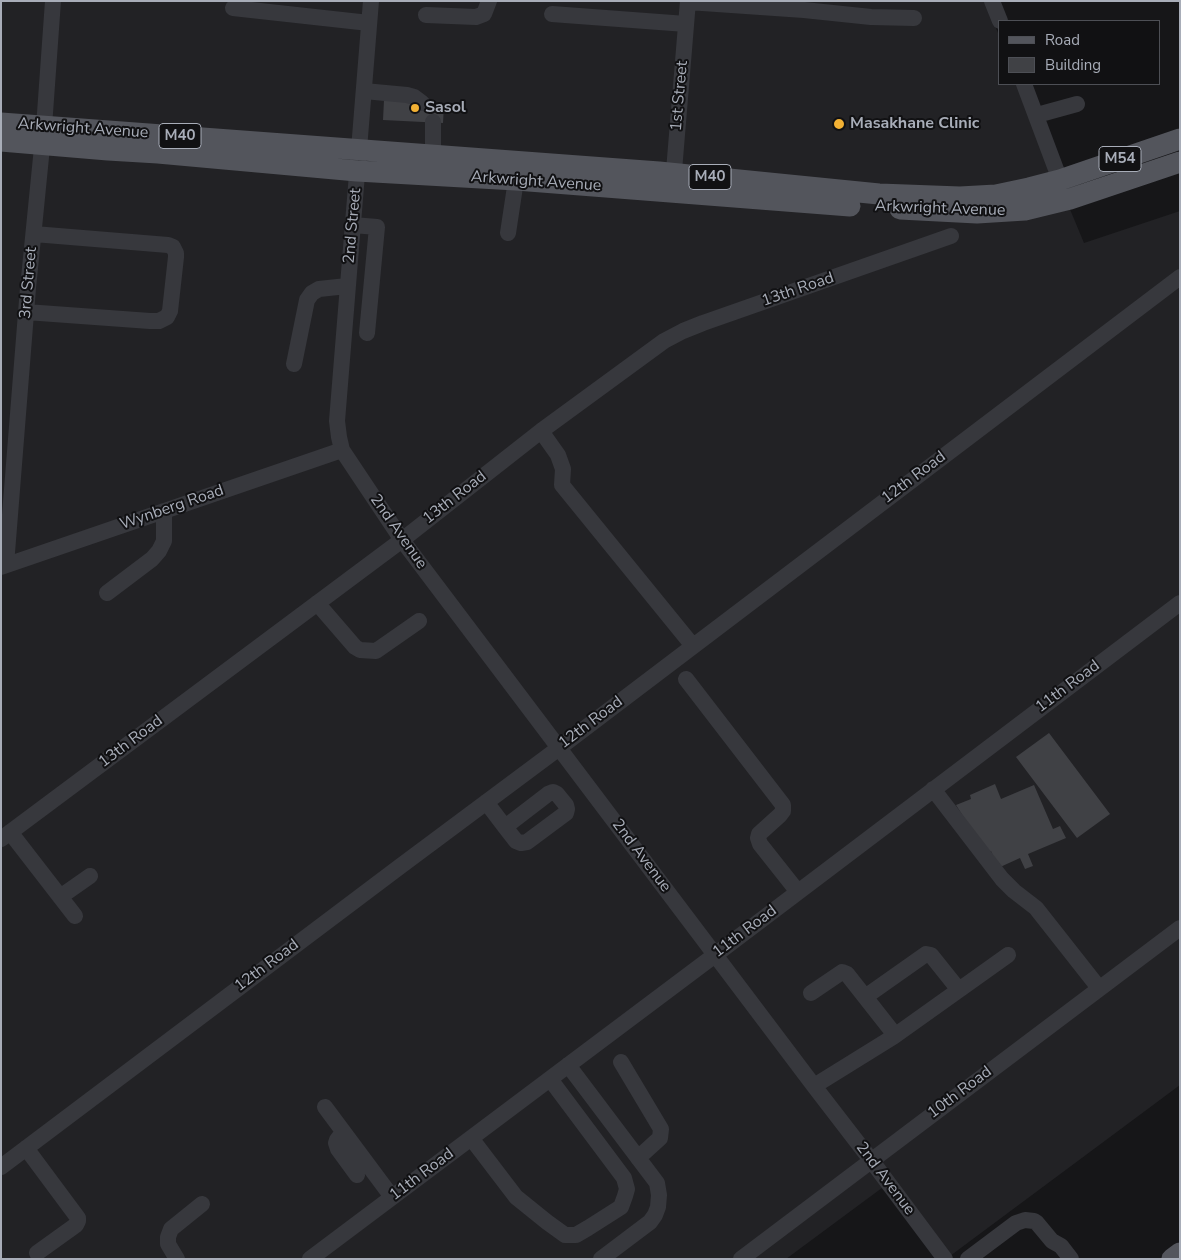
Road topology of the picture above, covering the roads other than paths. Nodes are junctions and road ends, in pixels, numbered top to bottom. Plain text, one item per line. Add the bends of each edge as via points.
1 (53, 1) edge
2 (371, 1) edge
3 (489, 1) edge
4 (992, 1) edge
5 (688, 2) edge
6 (234, 8) dead end
7 (552, 14) dead end
8 (426, 15) dead end
9 (914, 18) dead end
10 (1000, 20) edge
11 (369, 23) junction
12 (686, 24) junction
13 (1024, 85) edge
14 (364, 91) junction
15 (422, 103) dead end
16 (1077, 104) dead end
17 (1037, 116) junction
18 (433, 122) dead end
19 (1, 123) edge
20 (43, 136) junction
21 (1180, 139) edge
22 (1, 141) edge
23 (359, 149) junction
24 (433, 155) junction
25 (1180, 162) edge
26 (357, 171) junction
27 (516, 180) junction
28 (1060, 180) junction
29 (673, 182) junction
30 (1070, 199) joint
31 (353, 225) junction
32 (508, 233) dead end
33 (34, 234) junction
34 (951, 236) dead end
35 (1180, 277) edge
36 (348, 286) junction
37 (26, 312) junction
38 (366, 334) dead end
39 (294, 364) dead end
40 (540, 431) junction
41 (342, 450) junction
42 (164, 511) junction
43 (402, 540) junction
44 (4, 566) edge
45 (107, 593) dead end
46 (317, 603) junction
47 (1180, 603) edge
48 (419, 620) dead end
49 (693, 646) junction
50 (686, 679) dead end
51 (559, 748) junction
52 (933, 789) junction
53 (486, 802) junction
54 (505, 827) dead end
55 (6, 835) edge
56 (90, 876) dead end
57 (798, 892) junction
58 (60, 897) junction
59 (75, 916) dead end
60 (1180, 928) edge
61 (715, 955) junction
62 (1008, 955) dead end
63 (1099, 988) junction
64 (959, 990) junction
65 (810, 993) dead end
66 (865, 997) junction
67 (895, 1035) junction
68 (621, 1062) dead end
69 (568, 1065) junction
70 (550, 1079) junction
71 (814, 1086) junction
72 (325, 1107) dead end
73 (343, 1132) junction
74 (471, 1138) junction
75 (26, 1148) junction
76 (638, 1158) junction
77 (871, 1160) junction
78 (1, 1167) edge
79 (357, 1175) dead end
80 (392, 1197) junction
81 (202, 1204) dead end
82 (37, 1253) dead end
83 (177, 1259) edge
84 (310, 1259) edge
85 (601, 1259) edge
86 (741, 1259) edge
87 (945, 1259) edge
88 (968, 1259) edge
89 (1071, 1259) edge

1 - 20 street, 3rd Street
2 - 11 street, 2nd Street
3 - 8 street via 484,14 476,17
4 - 10 street
5 - 9 street via 871,18
5 - 12 street, 1st Street
6 - 11 street
7 - 12 street
11 - 14 street, 2nd Street
12 - 29 street, 1st Street
13 - 17 street
14 - 15 street via 407,95
14 - 23 street, 2nd Street
16 - 17 street
17 - 28 street
18 - 24 street
19 - 20 main road, Arkwright Avenue / M40
20 - 22 main road, Arkwright Avenue / M40
20 - 23 main road, Arkwright Avenue / M40
20 - 26 main road, Arkwright Avenue / M40 via 158,153
20 - 33 street, 3rd Street
21 - 28 main road, M54
23 - 24 main road, Arkwright Avenue / M40
23 - 26 street, 2nd Street
24 - 29 main road, Arkwright Avenue / M40
25 - 30 main road, M54
26 - 27 main road, Arkwright Avenue / M40
26 - 31 street, 2nd Street
27 - 29 main road, Arkwright Avenue / M40
27 - 32 street
28 - 29 main road, Arkwright Avenue / M40 via 996,195 960,197
29 - 30 main road, Arkwright Avenue / M40 via 977,214 1025,210
31 - 36 street, 2nd Street
31 - 38 street via 377,227
33 - 37 street, 3rd Street
33 - 37 street via 168,245 173,247 176,257 170,312 159,321
34 - 40 street, 13th Road via 683,331 664,341
35 - 49 street, 12th Road
36 - 39 street via 319,289 307,300
36 - 41 street, 2nd Street via 337,421
37 - 44 street, 3rd Street
40 - 43 street, 13th Road
40 - 49 street via 558,456 563,469 562,485
41 - 42 street, Wynberg Road
41 - 43 street, 2nd Avenue
42 - 44 street, Wynberg Road
42 - 45 street via 164,541 159,551
43 - 46 street, 13th Road
43 - 51 street, 2nd Avenue
46 - 48 street via 360,650 376,651
46 - 55 street, 13th Road
47 - 52 street, 11th Road
49 - 51 street, 12th Road
50 - 57 street via 783,805 780,815 758,838
51 - 53 street, 12th Road
51 - 61 street, 2nd Avenue
52 - 57 street, 11th Road
52 - 63 street via 1002,879 1039,912
53 - 54 street
53 - 75 street, 12th Road
55 - 58 street
56 - 58 street
57 - 61 street, 11th Road
58 - 59 street
60 - 63 street, 10th Road
61 - 69 street, 11th Road
61 - 71 street, 2nd Avenue
62 - 64 street
63 - 77 street, 10th Road
64 - 66 street via 931,955 926,954
64 - 67 street
65 - 66 street via 842,972
66 - 67 street
67 - 71 street
68 - 76 street via 661,1129 660,1138
69 - 70 street, 11th Road
69 - 76 street
70 - 74 street, 11th Road
70 - 74 street via 624,1178 627,1189 621,1207 576,1235 565,1235 516,1197
71 - 77 street, 2nd Avenue
72 - 73 street
73 - 79 street via 336,1143
73 - 80 street
74 - 80 street, 11th Road
75 - 78 street, 12th Road
75 - 82 street via 78,1218 76,1225
76 - 85 street via 657,1183 658,1207 650,1222
77 - 86 street, 10th Road
77 - 87 street, 2nd Avenue
80 - 84 street, 11th Road
81 - 83 street via 171,1229 168,1244
88 - 89 street via 1016,1222 1025,1220 1037,1223

